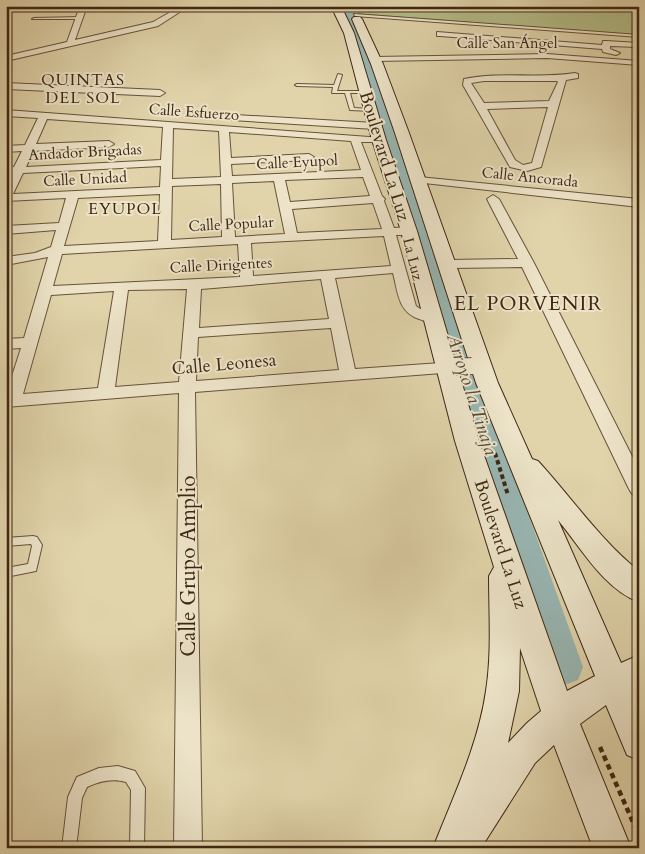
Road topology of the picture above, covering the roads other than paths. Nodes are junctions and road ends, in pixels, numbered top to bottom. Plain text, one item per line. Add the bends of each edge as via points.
1 (36, 6) edge
2 (84, 6) edge
3 (186, 6) edge
4 (47, 8) dead end
5 (347, 9) edge
6 (80, 18) junction
7 (34, 19) dead end
8 (639, 36) edge
9 (536, 43) junction
10 (70, 44) junction
11 (448, 44) dead end
12 (639, 45) edge
13 (469, 46) dead end
14 (605, 47) junction
15 (639, 54) edge
16 (548, 58) junction
17 (6, 59) edge
18 (508, 59) junction
19 (376, 62) junction
20 (639, 64) edge
21 (340, 76) dead end
22 (574, 76) dead end
23 (522, 77) junction
24 (560, 78) junction
25 (297, 85) dead end
26 (6, 86) edge
27 (336, 86) junction
28 (160, 93) dead end
29 (553, 104) junction
30 (481, 106) junction
31 (367, 112) junction
32 (6, 113) edge
33 (44, 116) junction
34 (218, 117) dead end
35 (168, 126) junction
36 (224, 130) junction
37 (113, 133) junction
38 (304, 134) junction
39 (355, 138) junction
40 (28, 148) junction
41 (6, 149) edge
42 (309, 157) junction
43 (226, 161) junction
44 (166, 163) junction
45 (104, 165) junction
46 (6, 170) edge
47 (18, 170) junction
48 (368, 173) junction
49 (313, 176) junction
50 (280, 178) junction
51 (227, 180) junction
52 (419, 180) junction
53 (166, 186) junction
54 (73, 194) junction
55 (6, 198) edge
56 (493, 199) dead end
57 (379, 200) junction
58 (639, 203) edge
59 (286, 206) junction
60 (63, 226) junction
61 (6, 230) edge
62 (399, 231) junction
63 (292, 237) junction
64 (244, 240) junction
65 (229, 241) junction
66 (164, 244) junction
67 (56, 250) junction
68 (6, 261) edge
69 (527, 263) junction
70 (448, 264) junction
71 (400, 269) junction
72 (327, 275) junction
73 (247, 280) junction
74 (194, 285) junction
75 (122, 286) junction
76 (45, 291) junction
77 (433, 319) junction
78 (336, 323) junction
79 (191, 333) junction
80 (29, 342) junction
81 (6, 344) edge
82 (477, 366) junction
83 (450, 367) junction
84 (348, 374) junction
85 (188, 388) junction
86 (106, 394) junction
87 (10, 400) edge
88 (516, 454) junction
89 (639, 490) edge
90 (6, 542) edge
91 (503, 551) junction
92 (6, 573) edge
93 (639, 589) edge
94 (626, 677) edge
95 (560, 717) junction
96 (639, 743) edge
97 (69, 848) edge
98 (137, 848) edge
99 (188, 848) edge
100 (452, 848) edge
101 (459, 848) edge
102 (612, 848) edge

1 - 4 lane
2 - 6 street
3 - 10 street via 155,24
5 - 8 lane
5 - 19 main road, Boulevard La Luz
5 - 31 main road, Boulevard La Luz via 348,33
6 - 7 lane
6 - 10 street
9 - 11 street via 438,32
9 - 13 street
9 - 14 street
9 - 16 street
10 - 17 street
12 - 14 street via 610,42
14 - 15 street via 611,52
16 - 18 street, Calle San Ángel
16 - 20 street, Calle San Ángel
18 - 19 street, Calle San Ángel
18 - 23 street
19 - 52 main road, Boulevard La Luz
21 - 27 lane
22 - 24 street
23 - 24 street
23 - 30 street via 467,81
24 - 29 street via 562,82
25 - 27 lane
26 - 28 street
27 - 31 lane via 334,92
29 - 30 street
29 - 30 street via 537,165 526,168 517,167 512,162
31 - 34 street
31 - 39 street, Calle Esfuerzo
31 - 62 main road, Boulevard La Luz
32 - 33 street, Calle Esfuerzo
33 - 37 street, Calle Esfuerzo
33 - 40 street
35 - 36 street, Calle Esfuerzo
35 - 37 street, Calle Esfuerzo
35 - 44 street
36 - 38 street, Calle Esfuerzo
36 - 43 street
37 - 40 street
37 - 45 street
38 - 39 street, Calle Esfuerzo
38 - 42 street
39 - 48 street, La Luz
40 - 41 street
40 - 47 street
42 - 43 street
42 - 49 street
43 - 51 street
44 - 45 street, Andador Brigadas
44 - 53 street
45 - 47 street, Andador Brigadas
46 - 47 street, Andador Brigadas
47 - 55 street
48 - 49 street, Calle Eyupol
48 - 57 street, La Luz
49 - 50 street, Calle Eyupol
50 - 51 street, Calle Eyupol
50 - 59 street
51 - 53 street, Calle Eyupol
51 - 65 street
52 - 58 street, Calle Ancorada
52 - 70 main road, Boulevard La Luz
53 - 54 street, Calle Unidad
53 - 66 street
54 - 55 street, Calle Unidad
54 - 60 street
56 - 69 street
57 - 59 street
57 - 62 street, La Luz
59 - 63 street
60 - 61 street
60 - 67 street
62 - 63 street, Calle Popular
62 - 71 street, La Luz
62 - 77 main road, Boulevard La Luz
63 - 64 street, Calle Popular
64 - 65 street, Calle Popular
64 - 73 street
65 - 66 street, Calle Popular
66 - 67 street, Calle Popular
67 - 68 street, Calle Popular via 32,258
67 - 76 street
69 - 70 street
69 - 89 street
70 - 82 main road, Boulevard La Luz
71 - 72 street, Calle Dirigentes
71 - 77 street, La Luz via 409,307 415,313
72 - 73 street, Calle Dirigentes
72 - 78 street
73 - 74 street, Calle Dirigentes
74 - 75 street, Calle Dirigentes
74 - 79 street, Calle Grupo Amplio
75 - 76 street, Calle Dirigentes
75 - 86 street
76 - 80 street
77 - 83 main road, Boulevard La Luz
78 - 79 street
78 - 84 street
79 - 85 street, Calle Grupo Amplio
80 - 81 street
80 - 87 street
82 - 83 street, Calle Leonesa, bridge
82 - 88 main road, Boulevard La Luz
83 - 84 street, Calle Leonesa
83 - 91 main road, Boulevard La Luz via 467,441
84 - 85 street, Calle Leonesa
85 - 86 street, Calle Leonesa
85 - 99 street, Calle Grupo Amplio
86 - 87 street, Calle Leonesa
88 - 93 main road via 611,566
88 - 94 main road, Boulevard La Luz
90 - 92 lane via 33,540 37,544 32,568
91 - 95 main road, Boulevard La Luz
91 - 100 main road via 505,647 500,705 485,760
94 - 95 main road
94 - 96 main road, Boulevard La Luz
95 - 101 main road via 523,751
95 - 102 main road, Boulevard La Luz
97 - 98 lane via 75,797 82,782 98,775 118,773 130,776 138,788

